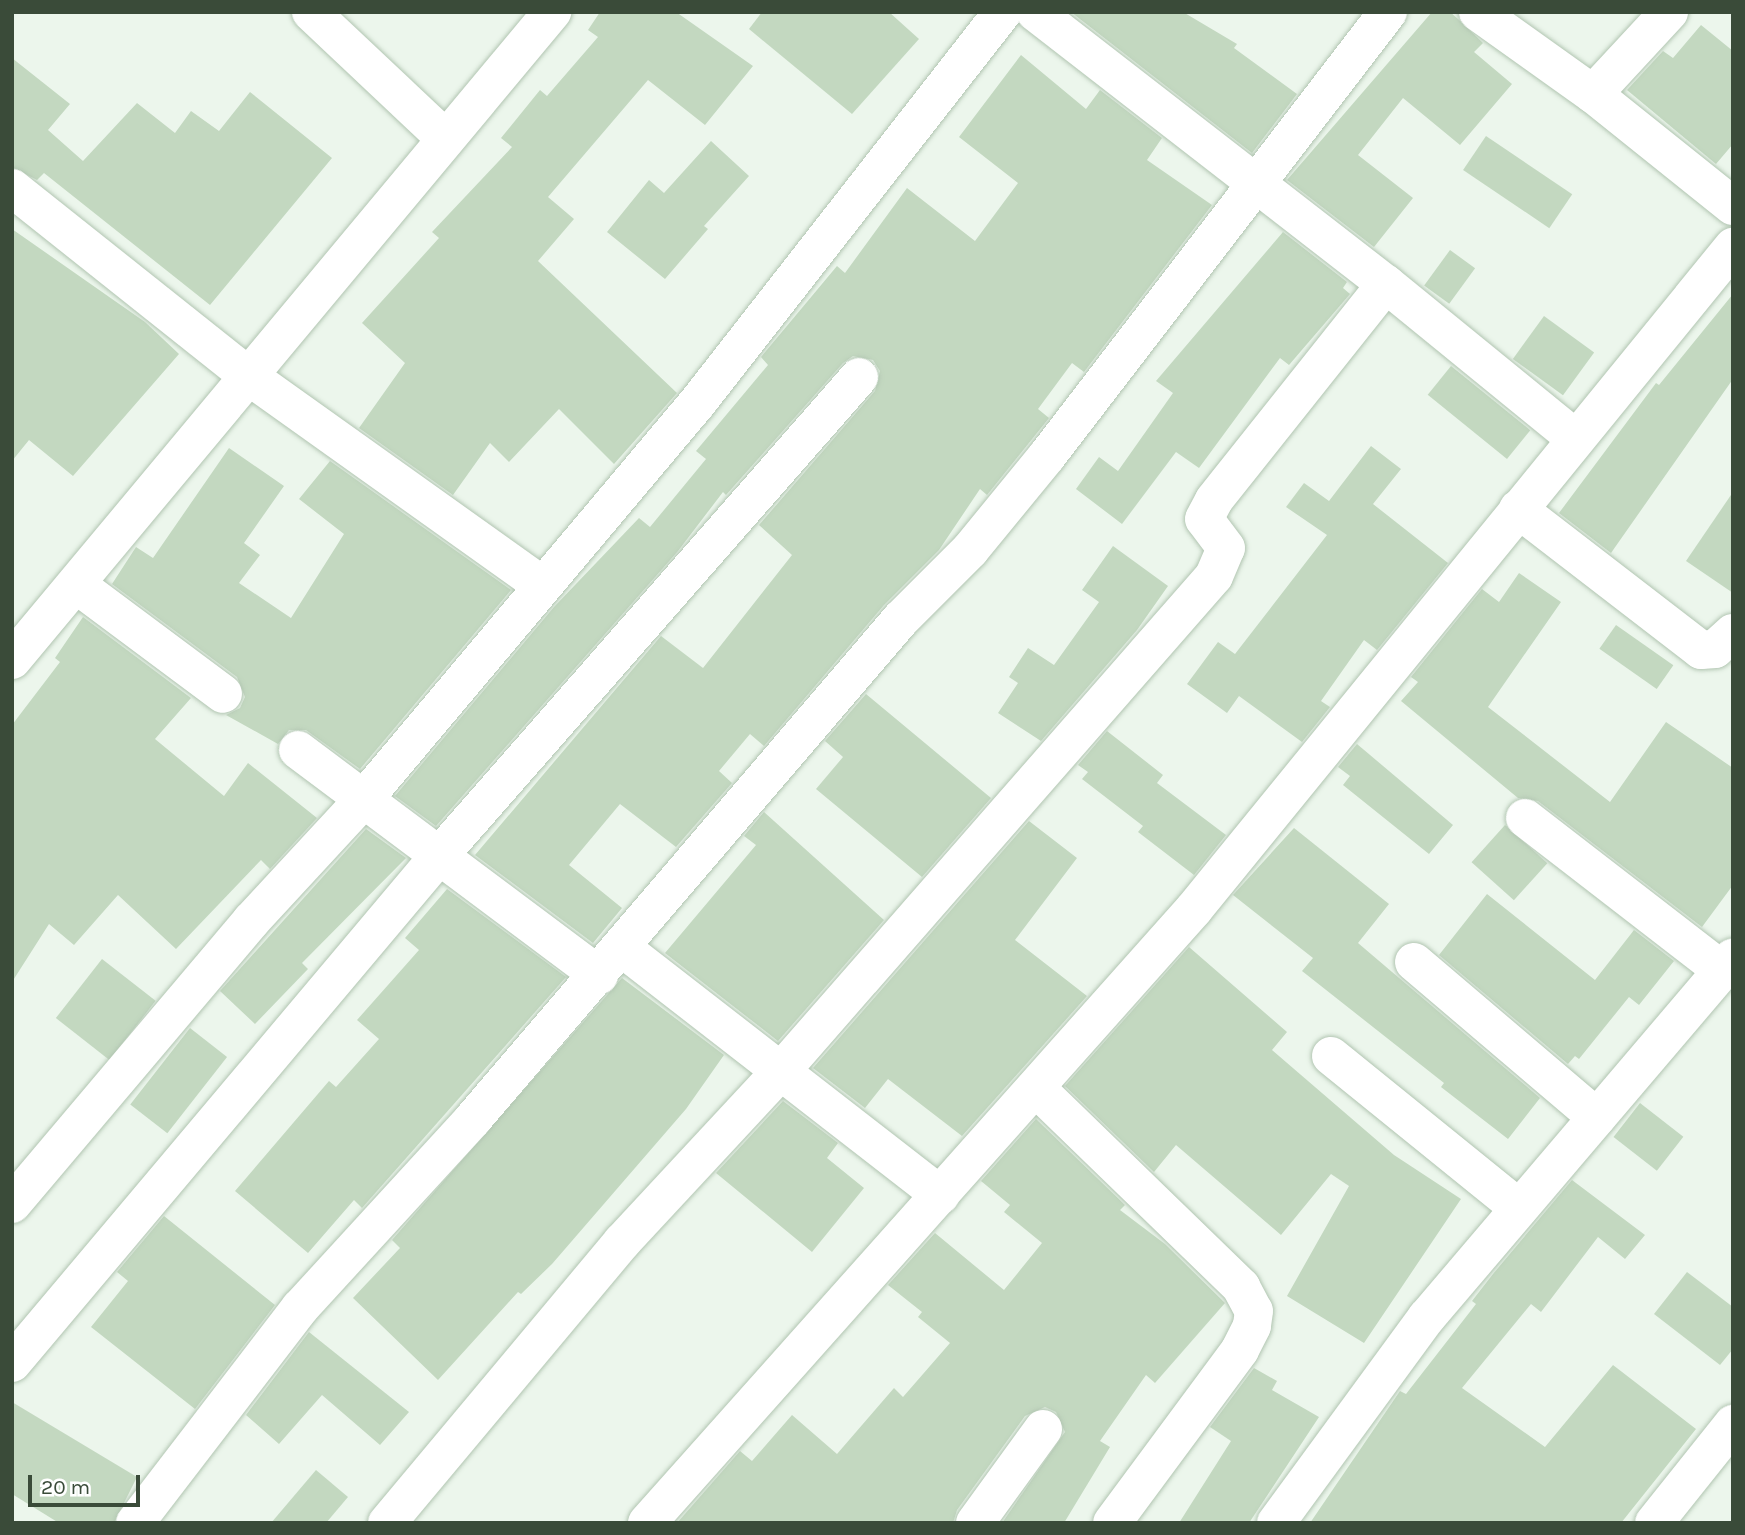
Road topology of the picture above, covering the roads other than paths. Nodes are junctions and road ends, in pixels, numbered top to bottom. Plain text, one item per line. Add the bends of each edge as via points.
1 (311, 12) edge
2 (552, 12) edge
3 (1003, 12) edge
4 (1035, 12) edge
5 (1388, 12) edge
6 (1478, 12) edge
7 (1670, 12) edge
8 (1593, 94) junction
9 (446, 139) junction
10 (1256, 187) junction
11 (12, 188) edge
12 (1733, 206) edge
13 (1733, 247) edge
14 (1386, 284) junction
15 (250, 377) junction
16 (859, 377) dead end
17 (1576, 438) junction
18 (1518, 509) junction
19 (77, 585) junction
20 (542, 585) junction
21 (1733, 633) edge
22 (12, 660) edge
23 (223, 694) dead end
24 (298, 750) dead end
25 (364, 799) junction
26 (1525, 818) dead end
27 (439, 856) junction
28 (610, 961) junction
29 (1414, 962) dead end
30 (1728, 963) edge
31 (1331, 1056) dead end
32 (782, 1070) junction
33 (1036, 1088) junction
34 (1597, 1118) junction
35 (941, 1195) junction
36 (12, 1205) edge
37 (1519, 1208) junction
38 (12, 1363) edge
39 (1733, 1424) edge
40 (1043, 1429) dead end
41 (135, 1523) edge
42 (387, 1523) edge
43 (647, 1523) edge
44 (975, 1523) edge
45 (1112, 1523) edge
46 (1276, 1523) edge
47 (1654, 1523) edge

1 - 9 street
2 - 9 street
3 - 20 street via 698,402
4 - 10 street
5 - 10 street
6 - 8 street
7 - 8 street
8 - 12 street
9 - 15 street
10 - 14 street
10 - 28 street via 970,550 901,619
11 - 15 street
13 - 17 street
14 - 17 street
14 - 32 street via 1214,500 1204,519 1226,548 1214,576
15 - 19 street
15 - 20 street
16 - 27 street
17 - 18 street
18 - 21 street via 1701,650 1715,649
18 - 33 street via 1194,909
19 - 22 street
19 - 23 street
20 - 25 street
24 - 25 street
25 - 27 street
25 - 36 street via 251,921
26 - 30 street
27 - 28 street
27 - 38 street
28 - 32 street
28 - 41 street via 300,1308
29 - 34 street
30 - 34 street
31 - 37 street
32 - 35 street
32 - 42 street via 622,1242
33 - 35 street
33 - 45 street via 1241,1287 1254,1311 1240,1350
34 - 37 street
35 - 43 street
37 - 46 street via 1427,1317
39 - 47 street
40 - 44 street

